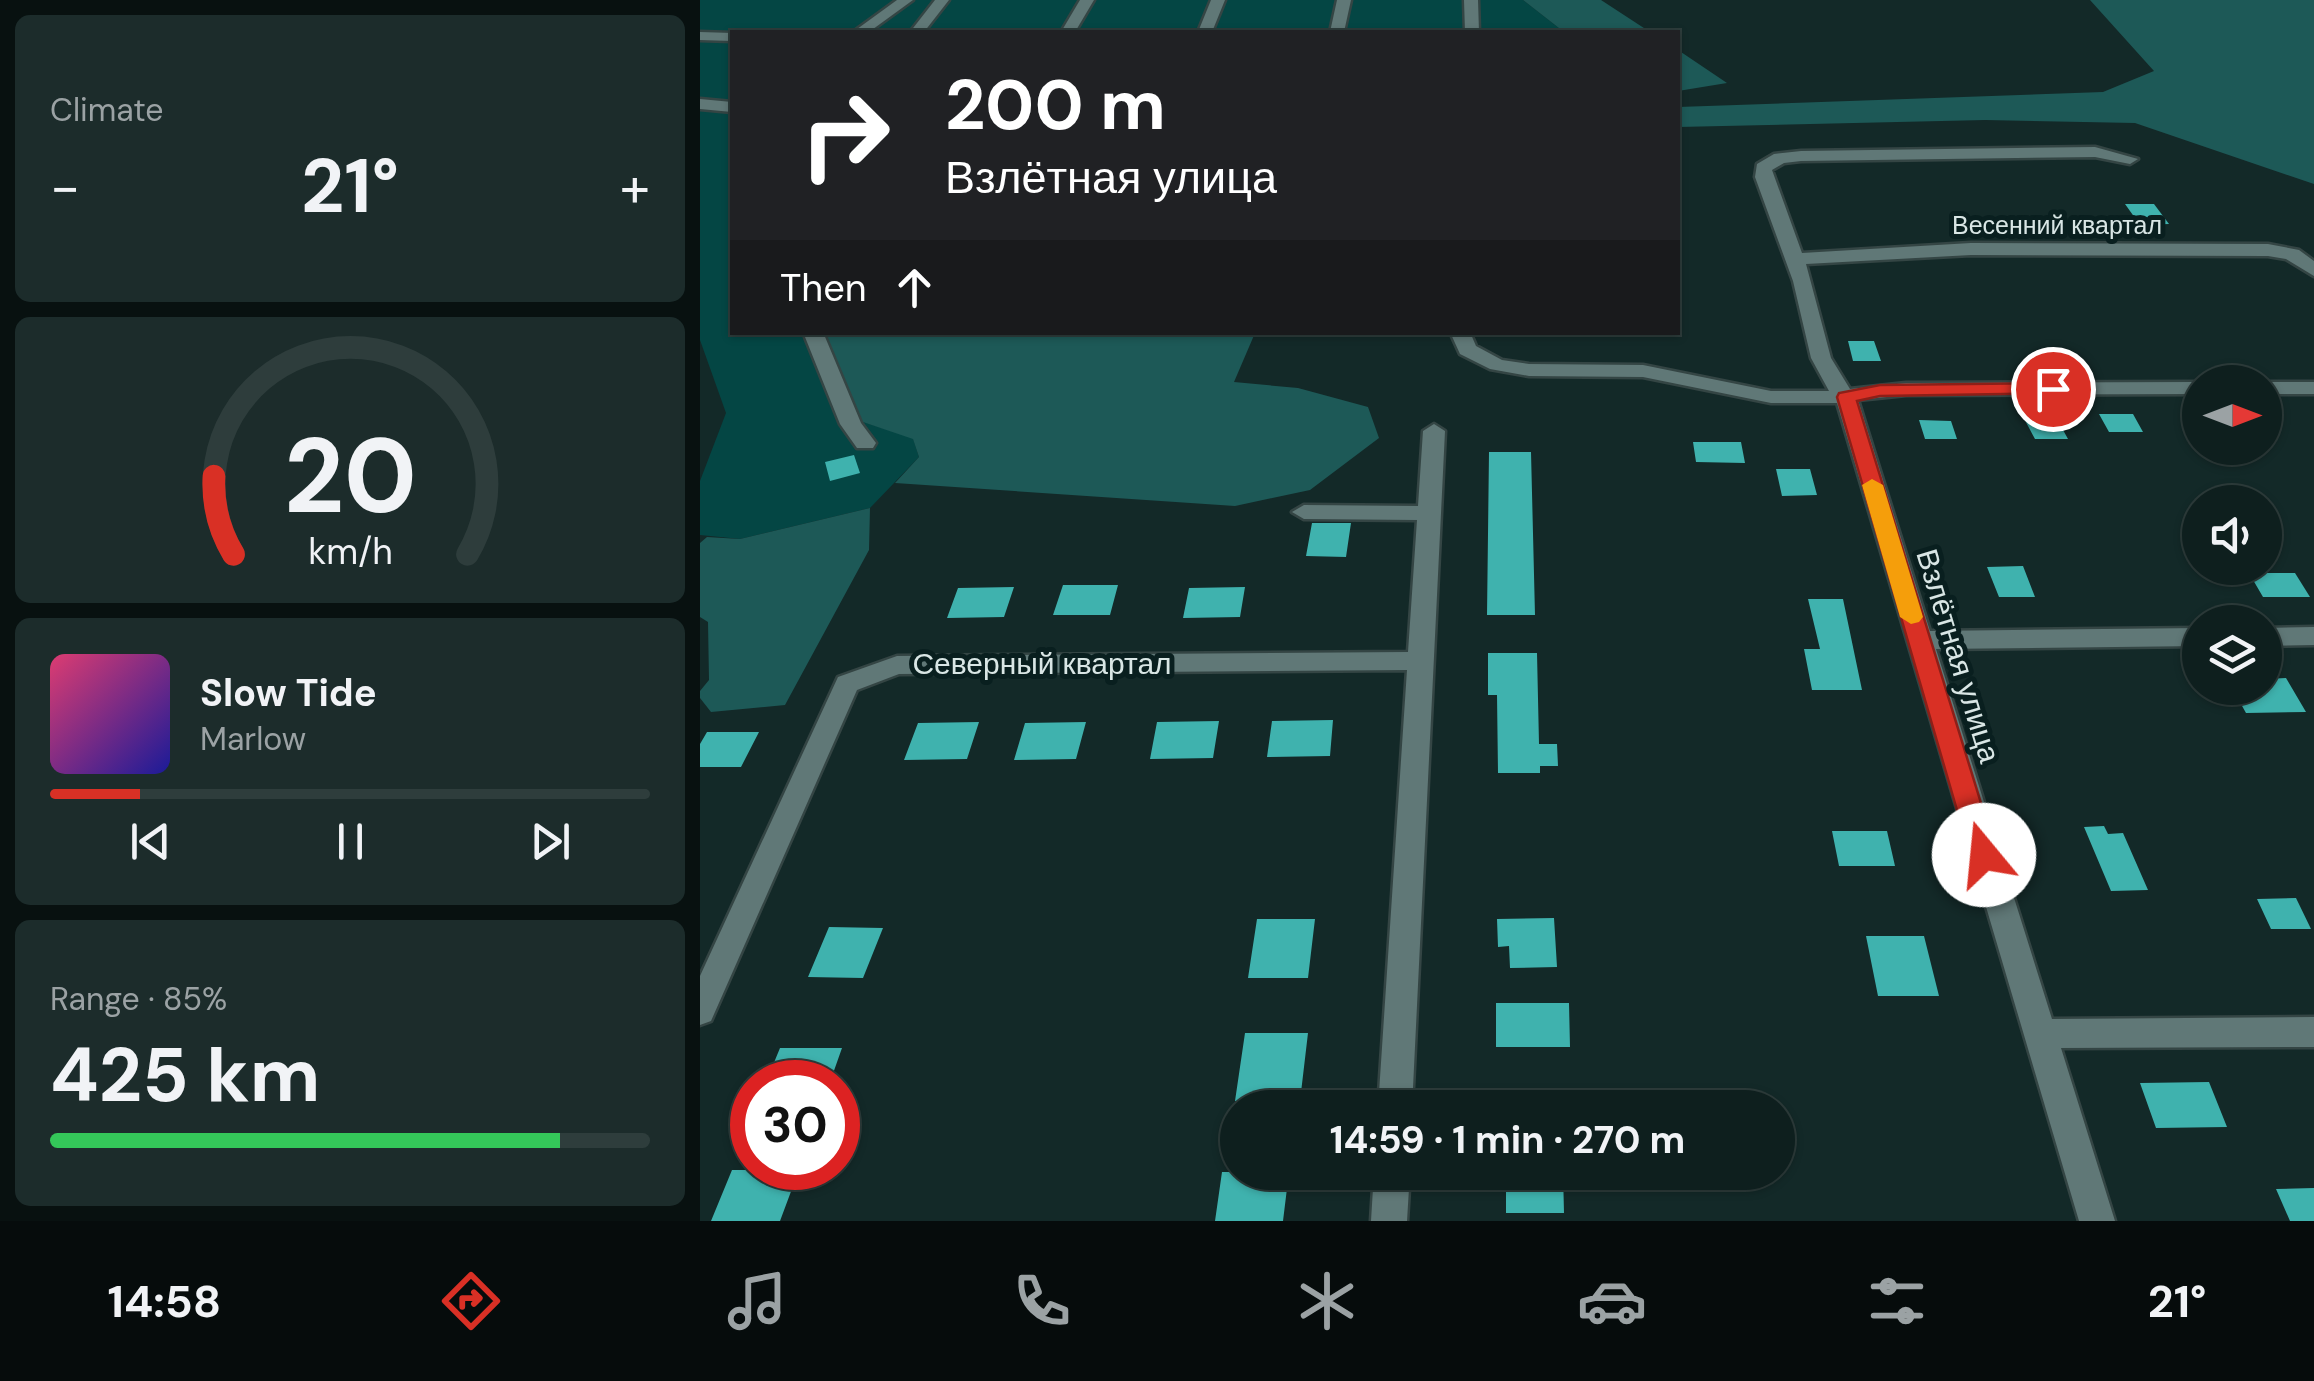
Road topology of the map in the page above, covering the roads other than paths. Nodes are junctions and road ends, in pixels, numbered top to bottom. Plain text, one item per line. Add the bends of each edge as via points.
1 (906, 0) edge
2 (942, 0) edge
3 (1087, 0) edge
4 (1218, 0) edge
5 (1344, 0) edge
6 (1471, 0) edge
7 (863, 30) edge
8 (920, 30) edge
9 (1069, 30) edge
10 (1207, 30) edge
11 (1337, 30) edge
12 (1472, 30) edge
13 (700, 36) edge
14 (730, 37) edge
15 (700, 94) edge
16 (730, 94) edge
17 (700, 104) edge
18 (730, 106) edge
19 (2130, 159) dead end
20 (1794, 259) junction
21 (2314, 270) edge
22 (814, 335) edge
23 (1461, 335) edge
24 (2182, 388) edge
25 (2282, 388) edge
26 (2314, 388) edge
27 (1846, 397) junction
28 (1434, 431) dead end
29 (865, 443) dead end
30 (1304, 512) dead end
31 (1428, 513) junction
32 (2282, 636) edge
33 (2314, 636) edge
34 (2182, 637) edge
35 (1918, 640) junction
36 (1418, 661) junction
37 (700, 1011) edge
38 (2314, 1032) edge
39 (2038, 1034) junction
40 (1396, 1090) edge
41 (1391, 1190) edge
42 (1390, 1221) edge
43 (2097, 1221) edge

1 - 7 street
2 - 8 street
3 - 9 street
4 - 10 street
5 - 11 street
6 - 12 street
13 - 14 street
15 - 16 street
17 - 18 street
19 - 20 street, Взлётная улица via 2095,152 1770,161 1762,168 1764,177
20 - 21 street, Весенний квартал via 1971,249 2268,250 2300,258
20 - 27 street, Взлётная улица via 1827,375
22 - 29 street
23 - 27 street via 1467,350 1530,370 1643,371 1771,396
24 - 27 street via 1906,390
25 - 26 street
27 - 35 street, Взлётная улица
28 - 31 street
30 - 31 street
31 - 36 street
32 - 33 street
34 - 35 street
35 - 39 street, Взлётная улица
36 - 37 street, Северный квартал via 897,665 847,684
36 - 40 street
38 - 39 street
39 - 43 street, Взлётная улица
41 - 42 street

